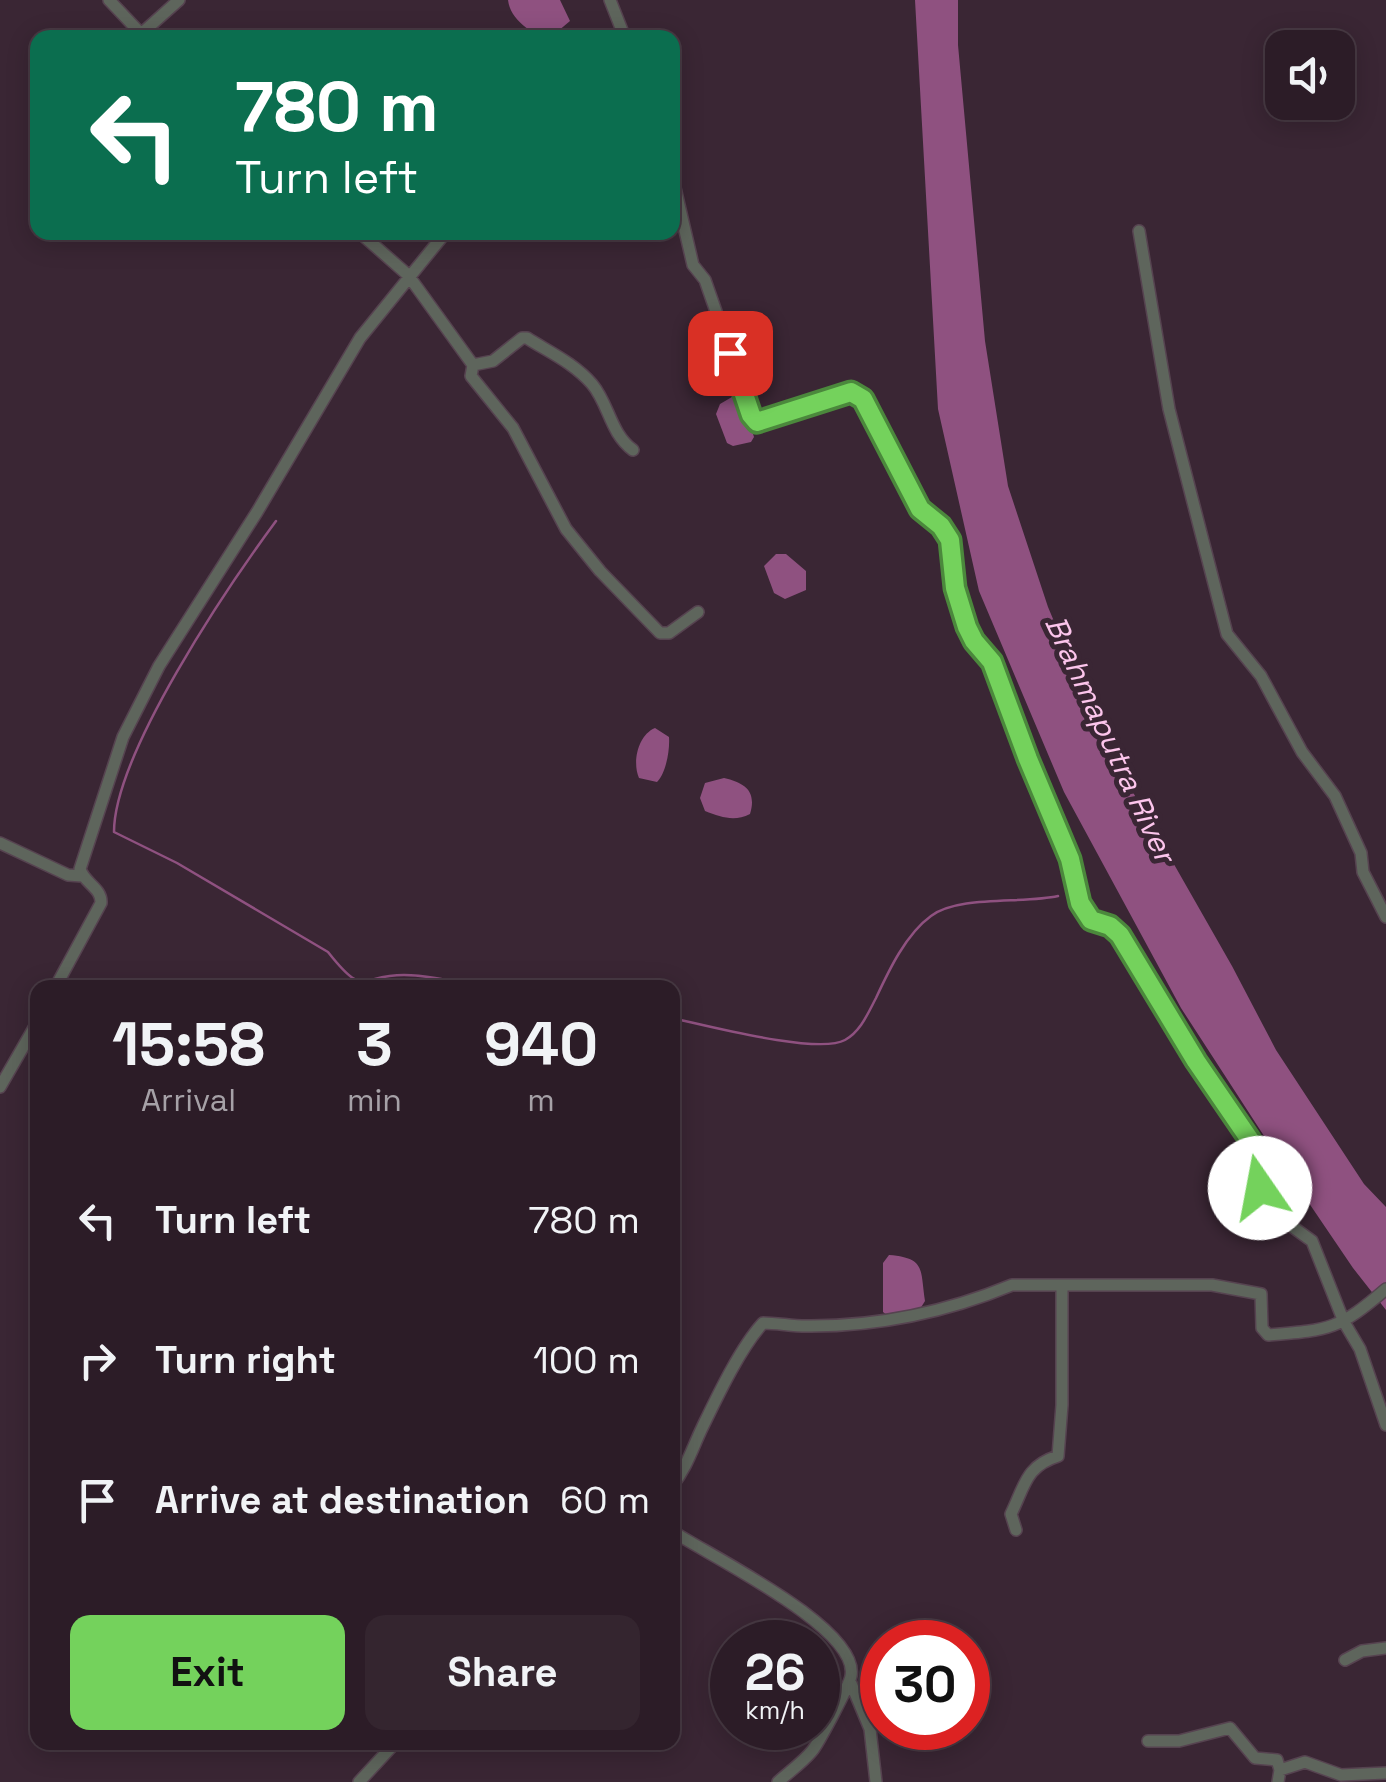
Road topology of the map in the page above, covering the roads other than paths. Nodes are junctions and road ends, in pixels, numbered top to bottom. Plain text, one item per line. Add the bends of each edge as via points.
1 (109, 0) edge
2 (179, 0) edge
3 (610, 0) edge
4 (137, 30) edge
5 (149, 30) edge
6 (622, 30) edge
7 (680, 209) edge
8 (1139, 231) dead end
9 (368, 240) edge
10 (439, 240) edge
11 (408, 276) junction
12 (474, 365) junction
13 (633, 450) dead end
14 (698, 612) dead end
15 (0, 843) edge
16 (82, 876) junction
17 (1386, 917) edge
18 (60, 980) edge
19 (30, 1035) edge
20 (0, 1087) edge
21 (1062, 1285) junction
22 (1386, 1289) edge
23 (1347, 1321) junction
24 (1386, 1425) edge
25 (680, 1475) edge
26 (1016, 1530) dead end
27 (680, 1536) edge
28 (1386, 1648) edge
29 (1345, 1660) dead end
30 (850, 1681) junction
31 (1148, 1741) dead end
32 (389, 1750) edge
33 (1386, 1773) edge
34 (1279, 1776) edge
35 (359, 1782) edge
36 (778, 1782) edge
37 (876, 1782) edge

1 - 4 street
2 - 5 street
3 - 6 street
7 - 23 street via 693,265 705,280 754,420 856,393 920,509 950,540 967,627 992,662 1084,910 1120,935 1250,1140 1260,1188 1279,1217 1312,1241
8 - 17 street via 1169,410 1227,634 1335,796
9 - 11 street
10 - 11 street
11 - 12 street
11 - 16 street via 360,338 144,694 123,736
12 - 13 street via 493,361 527,338 594,385 618,437
12 - 14 street via 471,376 513,428 559,517 600,570 660,633
15 - 16 street
16 - 18 street via 101,903
19 - 20 street
21 - 23 street via 1212,1285 1258,1292 1268,1335
21 - 25 street via 1012,1285 992,1296 885,1321 763,1323
21 - 26 street via 1058,1456 1040,1462 1030,1475 1011,1514
22 - 23 street
23 - 24 street
27 - 30 street via 812,1617 850,1662
28 - 29 street
30 - 36 street via 815,1748
30 - 37 street via 870,1728
31 - 34 street via 1179,1742 1228,1728 1246,1752 1274,1758
32 - 35 street
33 - 34 street via 1341,1775 1305,1762

